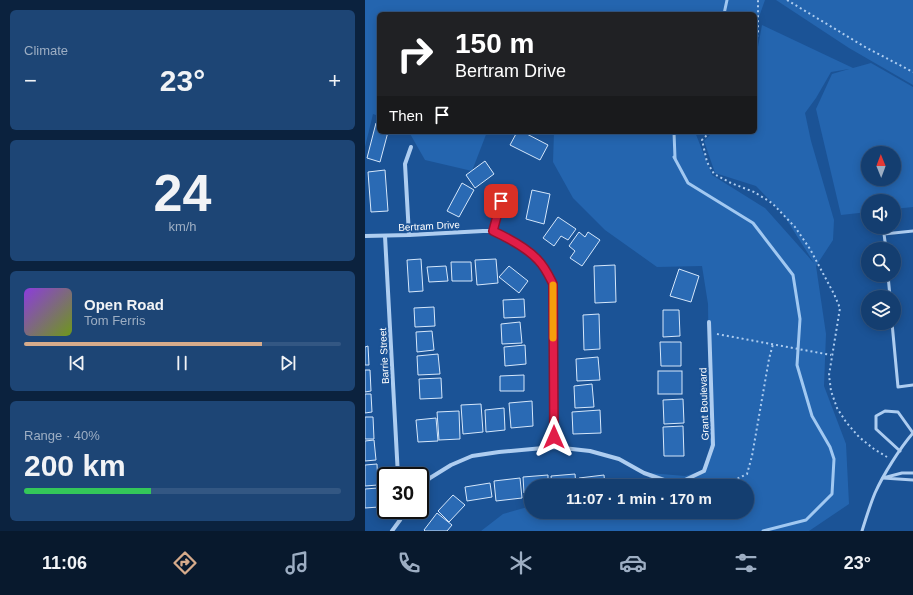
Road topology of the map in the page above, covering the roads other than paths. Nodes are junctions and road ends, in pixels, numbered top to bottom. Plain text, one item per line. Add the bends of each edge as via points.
1 (411, 147) dead end
2 (501, 201) dead end
3 (493, 231) junction
4 (913, 231) edge
5 (409, 235) junction
6 (365, 236) edge
7 (385, 236) junction
8 (885, 242) edge
9 (709, 322) dead end
10 (893, 330) edge
11 (913, 385) edge
12 (913, 433) edge
13 (554, 448) junction
14 (900, 452) junction
15 (398, 467) edge
16 (913, 473) edge
17 (883, 478) junction
18 (429, 479) edge
19 (913, 480) edge
20 (400, 520) edge
21 (392, 531) edge
22 (862, 531) edge

1 - 5 street via 405,164
2 - 3 street
3 - 5 street, Bertram Drive
3 - 13 street, Bertram Drive via 520,245 538,260 553,284
4 - 8 lane via 884,234
5 - 7 street, Bertram Drive
6 - 7 street, Bertram Drive
7 - 15 street, Barrie Street
9 - 13 street, Grant Boulevard via 713,445 704,472 685,480 665,480 644,473 619,459 590,451
10 - 11 lane via 898,387
12 - 14 lane
12 - 14 lane via 898,412 885,411 876,416 876,429
13 - 18 street, Grant Boulevard via 472,456
14 - 17 lane
16 - 17 lane
17 - 19 lane
17 - 22 lane
20 - 21 street

